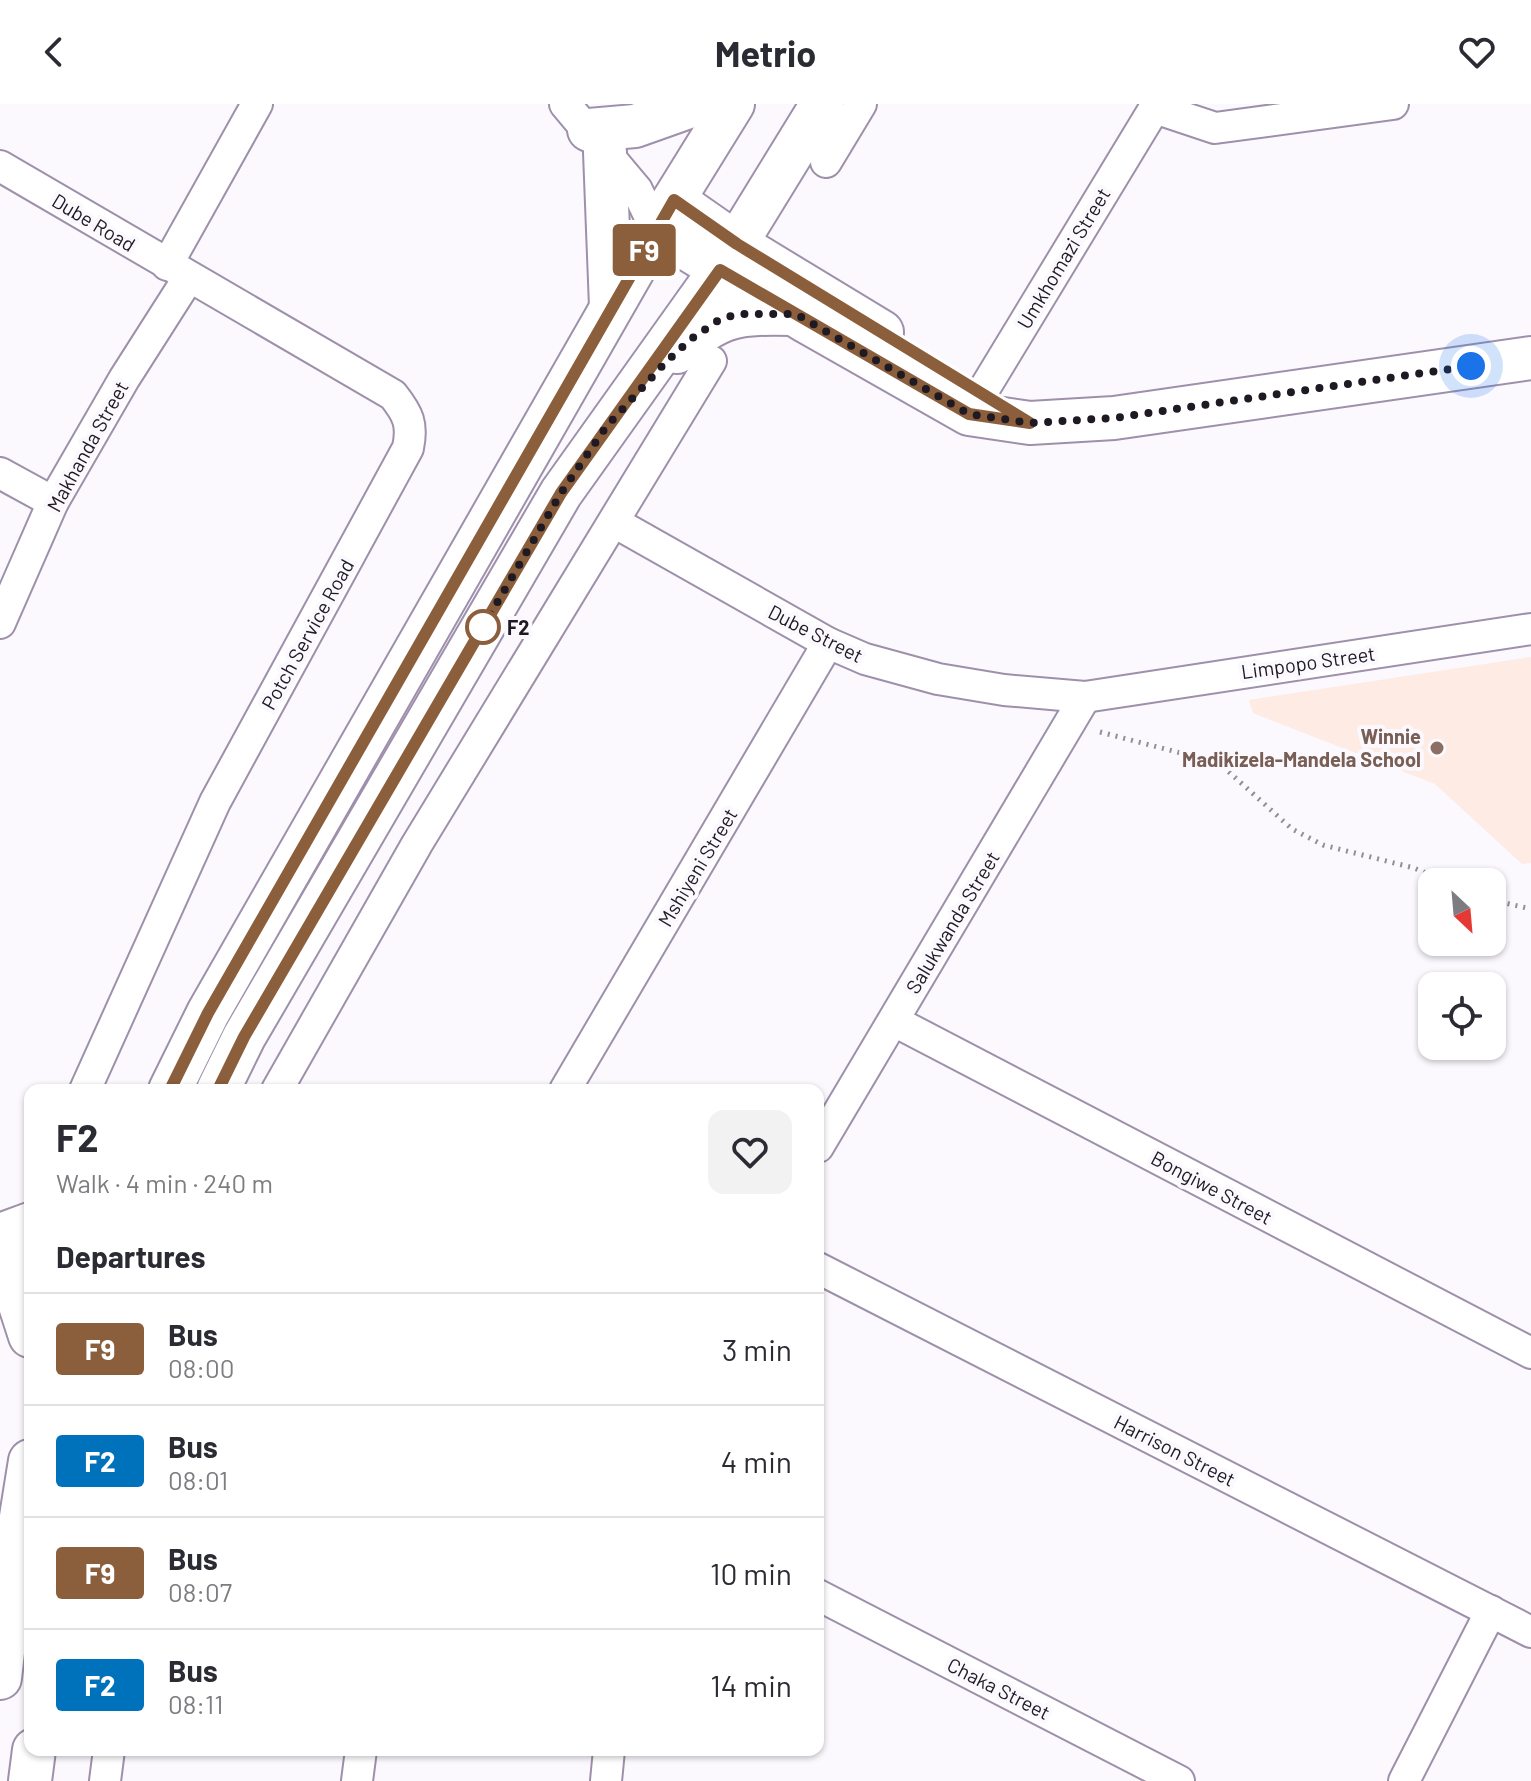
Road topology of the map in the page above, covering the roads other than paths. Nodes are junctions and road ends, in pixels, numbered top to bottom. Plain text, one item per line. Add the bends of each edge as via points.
1 (257, 104) edge
2 (697, 104) edge
3 (733, 104) edge
4 (822, 104) edge
5 (861, 104) edge
6 (1393, 104) edge
7 (1156, 106) edge
8 (586, 129) edge
9 (826, 162) dead end
10 (0, 166) edge
11 (656, 207) junction
12 (729, 257) junction
13 (178, 271) junction
14 (786, 274) junction
15 (611, 309) junction
16 (796, 314) junction
17 (1531, 358) edge
18 (711, 361) dead end
19 (975, 402) junction
20 (606, 427) junction
21 (0, 473) edge
22 (53, 502) junction
23 (614, 522) junction
24 (0, 623) edge
25 (1531, 629) edge
26 (828, 643) junction
27 (1085, 697) junction
28 (894, 1021) junction
29 (88, 1084) edge
30 (173, 1084) edge
31 (221, 1084) edge
32 (280, 1084) edge
33 (569, 1084) edge
34 (824, 1137) edge
35 (24, 1226) edge
36 (0, 1235) edge
37 (0, 1246) edge
38 (24, 1254) edge
39 (0, 1270) edge
40 (824, 1271) edge
41 (24, 1318) edge
42 (1531, 1353) edge
43 (24, 1498) edge
44 (824, 1598) edge
45 (1491, 1611) junction
46 (1531, 1632) edge
47 (0, 1678) edge
48 (33, 1756) edge
49 (108, 1756) edge
50 (360, 1756) edge
51 (608, 1756) edge
52 (30, 1781) edge
53 (105, 1781) edge
54 (357, 1781) edge
55 (606, 1781) edge
56 (1179, 1781) edge
57 (1404, 1781) edge

1 - 13 street, Makhanda Street
2 - 8 main road via 635,126
3 - 11 main road
4 - 12 main road
4 - 14 main road via 781,205
5 - 9 street
6 - 7 street via 1215,128
7 - 19 street, Umkhomazi Street
8 - 11 street
8 - 15 main road
10 - 13 street, Dube Road
11 - 12 main road
11 - 15 main road
12 - 14 main road
12 - 16 main road
12 - 20 main road
13 - 22 street, Makhanda Street
13 - 29 street, Potch Service Road via 393,395 410,417 412,429 400,463 215,802
14 - 19 main road
15 - 30 main road via 208,1013
16 - 19 main road
16 - 20 main road via 737,314 719,320 665,363
17 - 19 main road via 1114,418 1030,423
18 - 23 street
20 - 31 main road via 530,547
21 - 22 street
22 - 24 street, Makhanda Street
23 - 26 street, Dube Street
23 - 32 street via 417,844
25 - 27 street, Limpopo Street
26 - 27 street, Dube Street via 938,679
26 - 33 street, Mshiyeni Street
27 - 28 street, Salukwanda Street
28 - 34 street, Salukwanda Street
28 - 42 street, Bongiwe Street
35 - 36 main road
37 - 38 street
39 - 41 main road
40 - 45 street, Harrison Street
43 - 47 main road
44 - 56 street, Chaka Street
45 - 46 street, Harrison Street
45 - 57 street
48 - 52 main road
49 - 53 street
50 - 54 street
51 - 55 street

